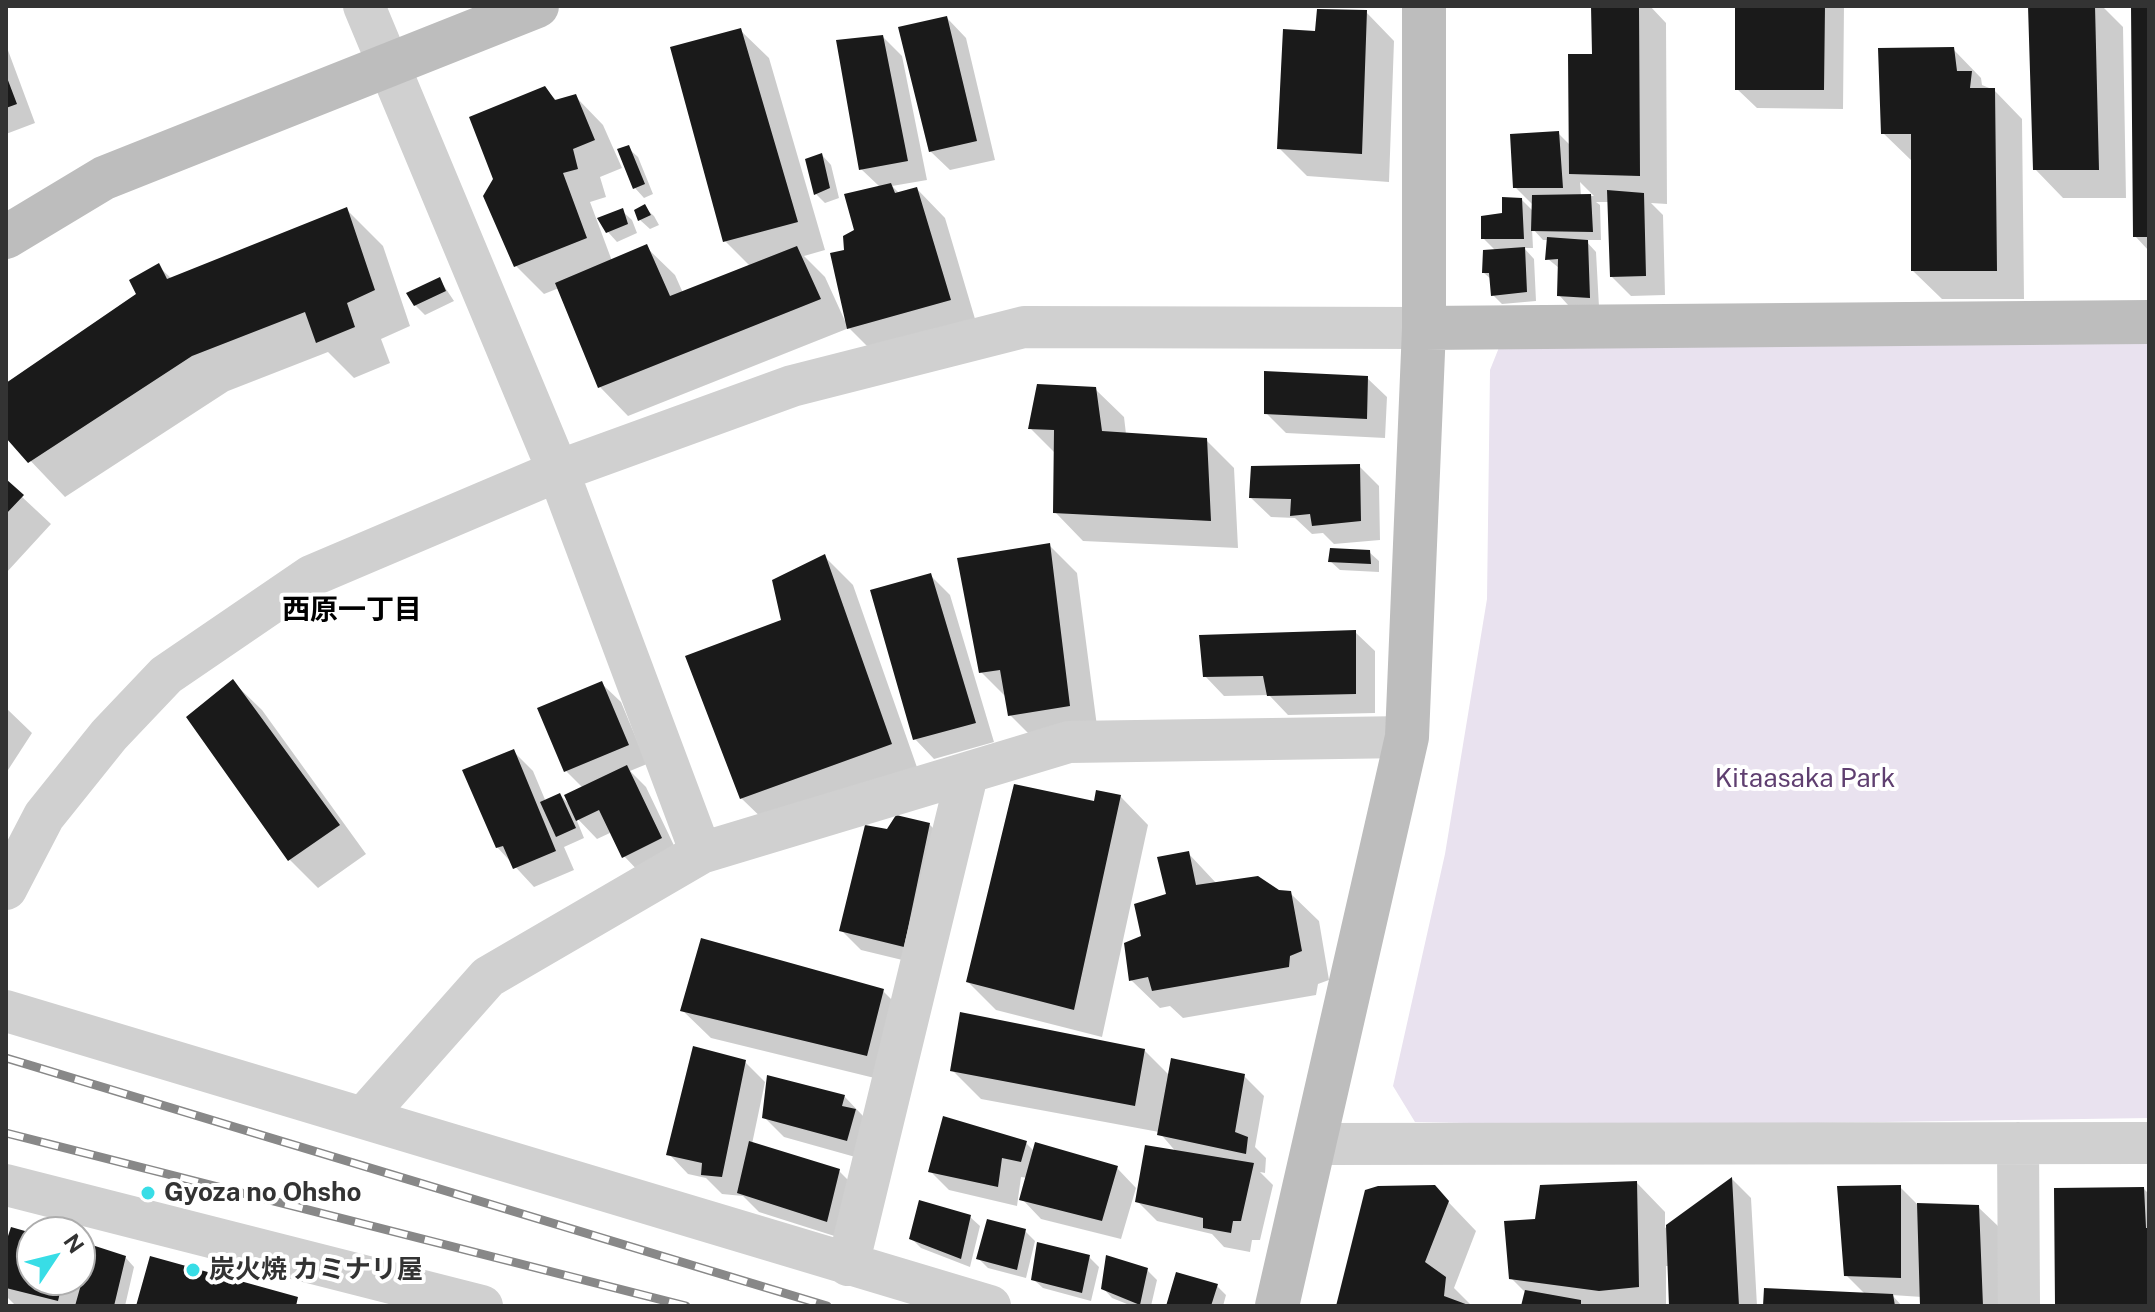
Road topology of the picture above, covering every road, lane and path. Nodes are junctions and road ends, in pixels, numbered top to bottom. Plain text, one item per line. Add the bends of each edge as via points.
1 (364, 6) edge
2 (537, 6) edge
3 (1424, 6) edge
4 (387, 63) junction
5 (6, 237) edge
6 (2149, 322) edge
7 (1424, 328) junction
8 (558, 471) junction
9 (1407, 737) junction
10 (967, 775) junction
11 (701, 853) junction
12 (6, 889) edge
13 (6, 1011) edge
14 (363, 1118) junction
15 (2018, 1143) junction
16 (2149, 1143) edge
17 (1315, 1144) junction
18 (6, 1185) edge
19 (848, 1265) junction
20 (458, 1303) edge
21 (990, 1306) edge
22 (1277, 1306) edge
23 (2019, 1306) edge

1 - 4 street
2 - 4 street
3 - 7 street
4 - 5 street via 104,178
4 - 8 street
6 - 7 street
7 - 8 street via 1024,327 792,386
7 - 9 street
8 - 11 street
8 - 12 street via 311,576 166,675 44,816
9 - 10 street via 1069,742
9 - 17 street
10 - 11 street
10 - 19 street
11 - 14 street via 488,977
13 - 14 street
14 - 19 street
15 - 16 street
15 - 17 street
15 - 23 street
17 - 22 street
18 - 20 street
19 - 21 street

